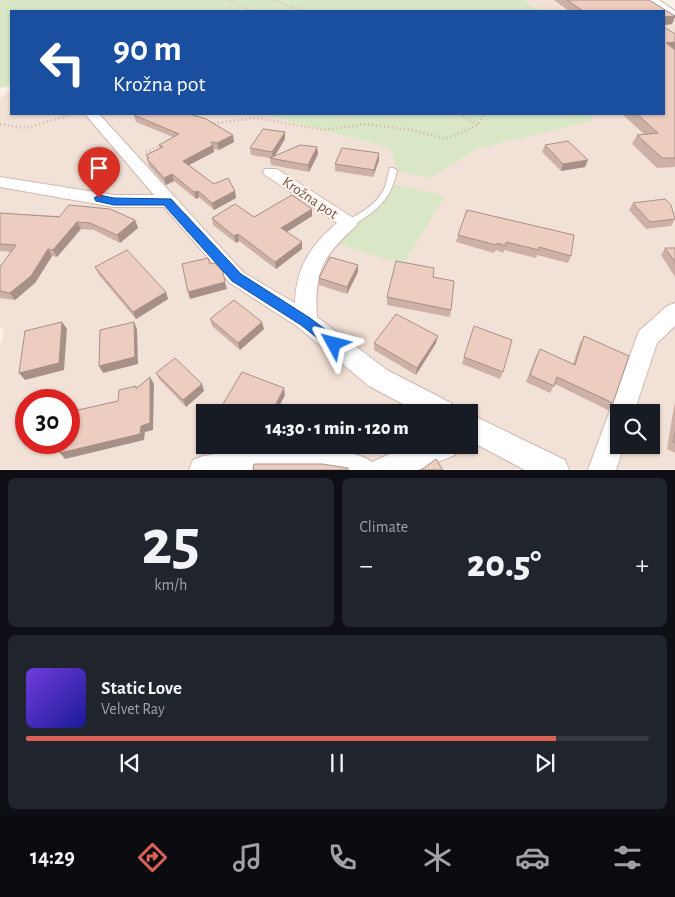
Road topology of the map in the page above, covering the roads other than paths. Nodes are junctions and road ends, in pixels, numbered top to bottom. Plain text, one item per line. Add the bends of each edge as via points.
1 (651, 0) edge
2 (675, 17) edge
3 (93, 115) edge
4 (393, 170) dead end
5 (271, 172) dead end
6 (0, 182) edge
7 (167, 201) junction
8 (348, 223) junction
9 (675, 312) edge
10 (306, 322) junction
11 (427, 404) edge
12 (624, 404) edge
13 (478, 434) edge
14 (610, 446) edge
15 (422, 454) edge
16 (203, 470) edge
17 (361, 470) edge
18 (382, 470) edge
19 (555, 470) edge
20 (602, 470) edge

1 - 2 street
3 - 7 street
4 - 8 lane, Krožna pot via 387,194 379,204
5 - 8 street, Krožna pot
6 - 7 street via 114,201
7 - 10 street via 237,278
8 - 10 street, Krožna pot via 323,244 309,268 304,290
9 - 12 street via 647,338
10 - 11 street via 378,378
13 - 19 street
14 - 20 street
15 - 18 street
16 - 17 street via 272,458 323,462

